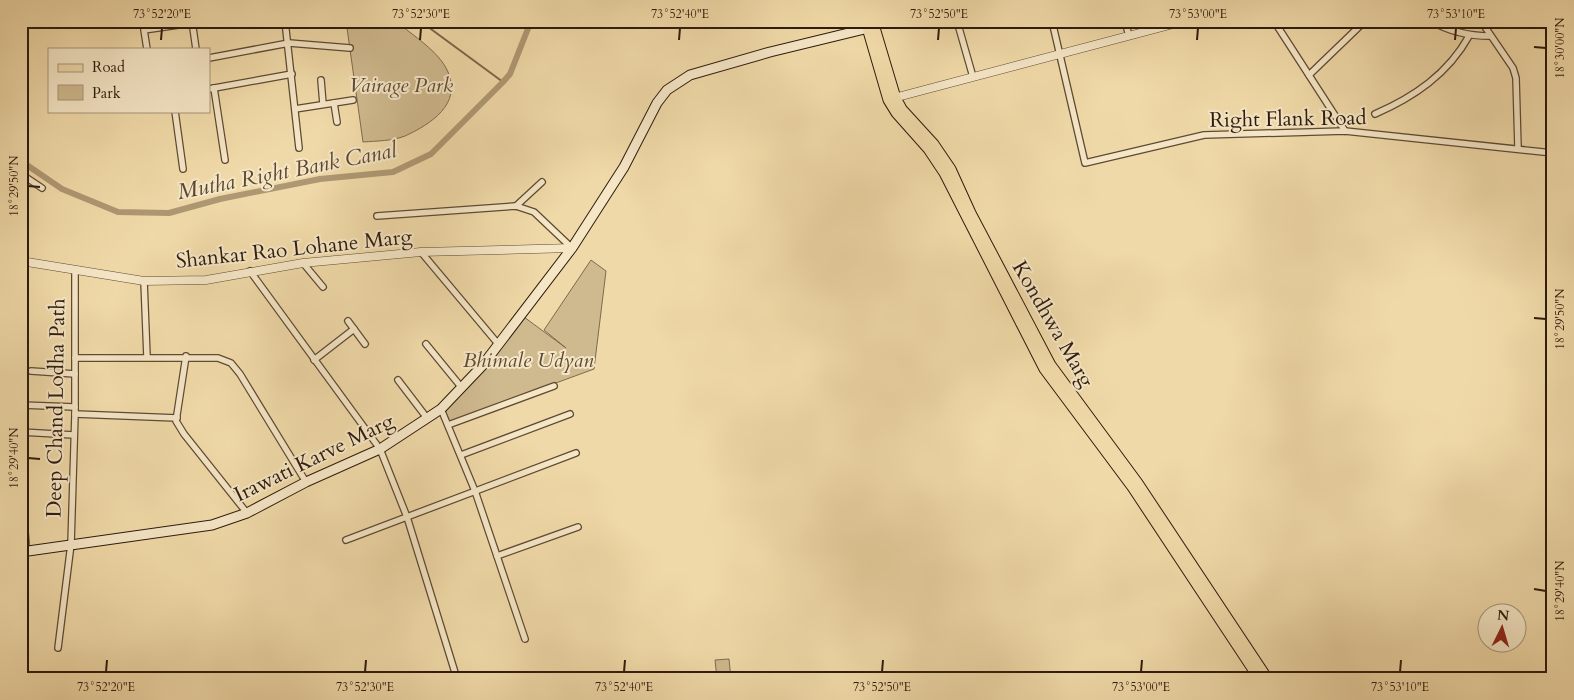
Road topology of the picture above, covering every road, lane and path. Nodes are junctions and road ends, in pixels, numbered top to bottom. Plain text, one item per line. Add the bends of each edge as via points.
1 (285, 21) edge
2 (957, 21) edge
3 (1052, 21) edge
4 (1125, 21) edge
5 (1185, 21) edge
6 (1274, 21) edge
7 (1366, 21) edge
8 (1431, 21) edge
9 (1481, 21) edge
10 (192, 22) edge
11 (870, 24) edge
12 (1129, 36) junction
13 (1469, 36) junction
14 (1490, 36) junction
15 (289, 43) junction
16 (147, 48) edge
17 (196, 48) edge
18 (350, 48) dead end
19 (1061, 54) junction
20 (210, 58) edge
21 (292, 74) junction
22 (1309, 75) junction
23 (973, 77) junction
24 (321, 80) dead end
25 (211, 89) edge
26 (892, 99) junction
27 (353, 100) dead end
28 (334, 103) junction
29 (323, 104) junction
30 (295, 108) junction
31 (175, 112) edge
32 (1374, 114) dead end
33 (337, 122) dead end
34 (1344, 130) junction
35 (299, 148) dead end
36 (1518, 148) junction
37 (1553, 153) edge
38 (225, 160) dead end
39 (183, 168) dead end
40 (21, 174) edge
41 (542, 182) dead end
42 (42, 188) dead end
43 (516, 206) junction
44 (377, 216) dead end
45 (572, 248) junction
46 (421, 252) junction
47 (21, 262) edge
48 (303, 263) junction
49 (75, 271) junction
50 (250, 271) junction
51 (144, 281) junction
52 (323, 287) dead end
53 (348, 321) dead end
54 (354, 329) junction
55 (365, 344) dead end
56 (426, 344) dead end
57 (500, 345) junction
58 (186, 356) junction
59 (146, 357) junction
60 (75, 358) junction
61 (314, 360) junction
62 (31, 371) dead end
63 (75, 374) junction
64 (398, 380) dead end
65 (554, 386) dead end
66 (462, 388) junction
67 (21, 405) edge
68 (440, 409) junction
69 (74, 411) junction
70 (570, 414) dead end
71 (177, 418) junction
72 (427, 418) junction
73 (448, 425) junction
74 (21, 432) edge
75 (74, 435) junction
76 (380, 450) junction
77 (576, 453) dead end
78 (460, 455) junction
79 (306, 482) junction
80 (475, 491) junction
81 (247, 513) junction
82 (406, 517) junction
83 (578, 527) dead end
84 (346, 540) dead end
85 (71, 544) junction
86 (21, 552) edge
87 (497, 556) junction
88 (1207, 593) junction
89 (525, 639) dead end
90 (58, 648) dead end
91 (457, 679) edge
92 (1259, 679) edge
93 (1268, 679) edge

1 - 15 street
2 - 23 street
3 - 19 street
4 - 12 street
5 - 12 street
6 - 22 street
7 - 22 street
8 - 13 street
9 - 14 street
10 - 16 street via 144,30
10 - 17 street
11 - 26 main road, Kondhwa Marg
11 - 45 main road, Irawati Karve Marg via 690,75 678,82 657,104 619,175
12 - 19 street
13 - 14 street
13 - 32 street via 1452,63 1440,74 1413,94
14 - 36 street via 1513,68 1516,78
15 - 18 street
15 - 20 street
15 - 21 street
19 - 23 street
19 - 34 street, Right Flank Road via 1085,163 1204,135
21 - 25 street
21 - 30 street
22 - 34 street
23 - 26 street
24 - 29 street
25 - 38 street
26 - 88 main road, Kondhwa Marg via 934,144 951,169 1051,365 1138,483
27 - 28 street
28 - 29 street
28 - 33 street
29 - 30 street
30 - 35 street
31 - 39 street
34 - 36 street, Right Flank Road
36 - 37 street, Right Flank Road
40 - 42 street
41 - 43 street
43 - 44 street
43 - 45 street via 534,212
45 - 46 street, Shankar Rao Lohane Marg
45 - 57 main road, Irawati Karve Marg
46 - 48 street, Shankar Rao Lohane Marg
46 - 57 street
47 - 49 street, Shankar Rao Lohane Marg
48 - 50 street, Shankar Rao Lohane Marg
48 - 52 street
49 - 51 street, Shankar Rao Lohane Marg
49 - 60 street, Deep Chand Lodha Path
50 - 51 street, Shankar Rao Lohane Marg via 206,280
50 - 61 street
51 - 59 street
53 - 54 street
54 - 55 street
54 - 61 street
56 - 66 street
57 - 66 main road, Irawati Karve Marg
58 - 59 street
58 - 71 street
58 - 79 street via 218,358 231,363
59 - 60 street
60 - 63 street, Deep Chand Lodha Path
61 - 76 street
62 - 63 street
63 - 69 street, Deep Chand Lodha Path
64 - 72 street
65 - 73 street
66 - 68 main road, Irawati Karve Marg
67 - 69 street
68 - 72 main road, Irawati Karve Marg
68 - 73 street
69 - 71 street
69 - 75 street, Deep Chand Lodha Path
70 - 78 street
71 - 81 street via 184,434
72 - 76 main road, Irawati Karve Marg
73 - 78 street
74 - 75 street
75 - 85 street, Deep Chand Lodha Path
76 - 79 main road, Irawati Karve Marg
76 - 82 street
77 - 80 street
78 - 80 street
79 - 81 main road, Irawati Karve Marg
80 - 82 street
80 - 87 street
81 - 85 main road, Irawati Karve Marg via 212,525
82 - 84 street
82 - 91 street
83 - 87 street
85 - 86 main road, Irawati Karve Marg
85 - 90 street, Deep Chand Lodha Path
87 - 89 street
88 - 92 main road, Kondhwa Marg
88 - 93 main road, Kondhwa Marg

